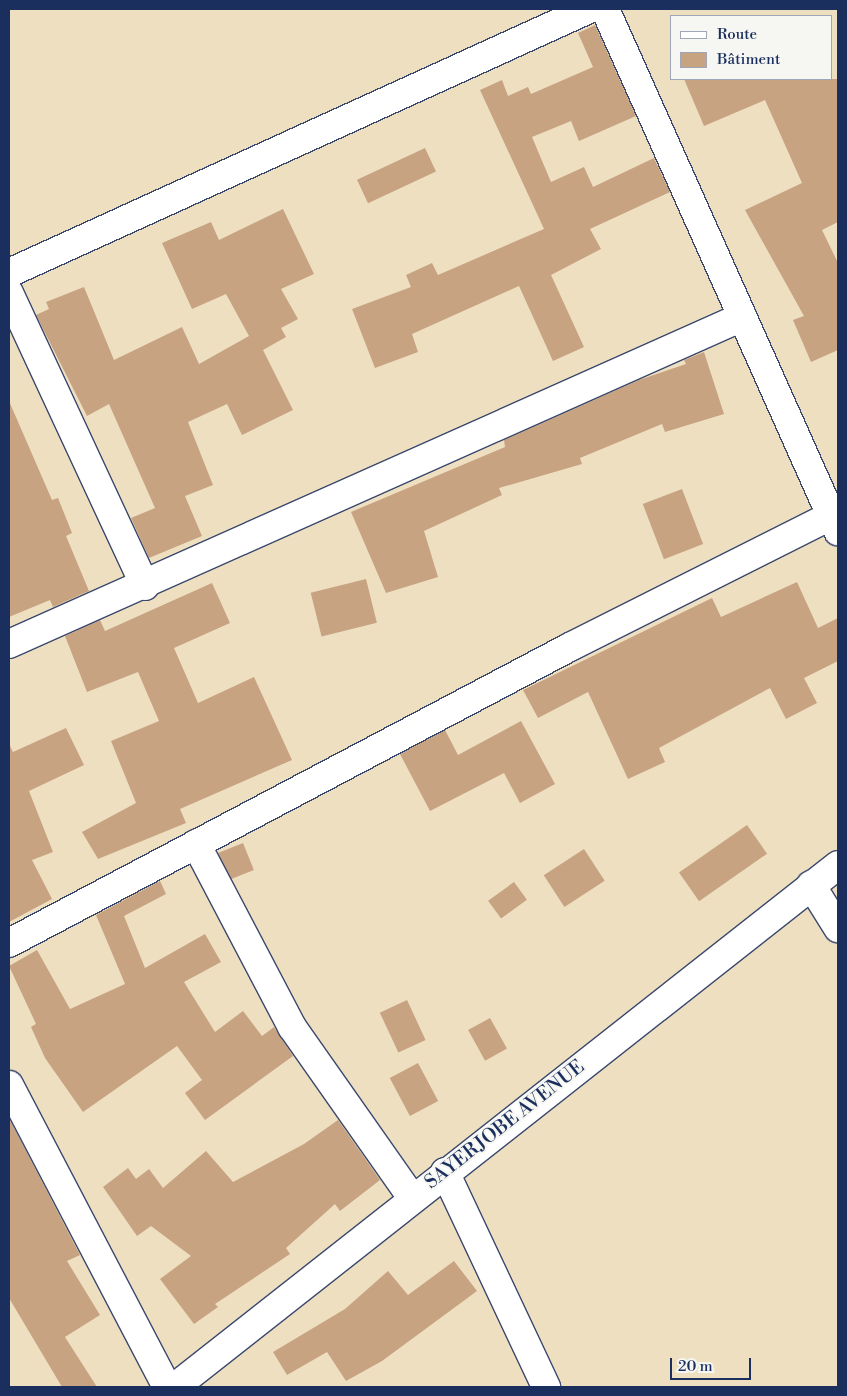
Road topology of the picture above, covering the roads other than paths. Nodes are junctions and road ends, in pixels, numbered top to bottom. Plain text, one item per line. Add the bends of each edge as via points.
1 (589, 9) edge
2 (605, 9) edge
3 (9, 273) edge
4 (9, 293) edge
5 (742, 317) junction
6 (835, 524) edge
7 (145, 586) junction
8 (9, 644) edge
9 (196, 844) junction
10 (838, 865) edge
11 (811, 885) junction
12 (838, 928) edge
13 (9, 943) edge
14 (9, 1086) edge
15 (445, 1172) junction
16 (412, 1198) junction
17 (167, 1387) edge
18 (175, 1387) edge
19 (546, 1387) edge

1 - 3 street
2 - 5 street
4 - 7 street
5 - 6 street
5 - 7 street
6 - 9 street via 570,647
7 - 8 street
9 - 13 street
9 - 16 street via 292,1027
10 - 11 street, SAYERJOBE AVENUE
11 - 12 street
11 - 15 street, SAYERJOBE AVENUE
14 - 17 street
15 - 16 street, SAYERJOBE AVENUE
15 - 19 street
16 - 18 street, SAYERJOBE AVENUE

